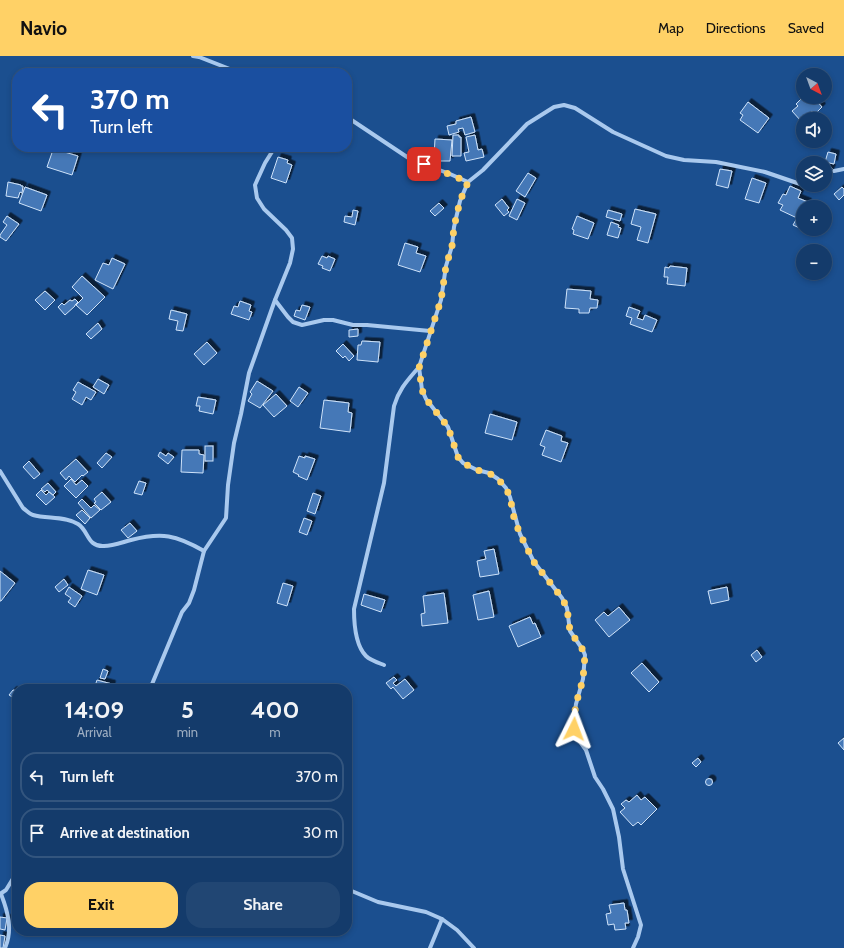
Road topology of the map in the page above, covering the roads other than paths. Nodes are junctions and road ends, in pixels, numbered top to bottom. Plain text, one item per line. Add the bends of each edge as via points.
1 (193, 56) edge
2 (227, 68) edge
3 (352, 120) edge
4 (272, 152) edge
5 (844, 169) edge
6 (834, 171) dead end
7 (468, 182) junction
8 (796, 183) edge
9 (275, 300) junction
10 (430, 331) junction
11 (419, 368) junction
12 (0, 471) edge
13 (204, 551) junction
14 (384, 665) dead end
15 (152, 684) edge
16 (12, 880) edge
17 (352, 891) edge
18 (1, 894) edge
19 (442, 919) junction
20 (5, 948) edge
21 (430, 948) edge
22 (474, 948) edge
23 (633, 948) edge

1 - 2 street
3 - 7 street via 410,160
4 - 9 street via 255,185 257,198 292,238 293,249
5 - 6 street
7 - 8 street via 527,124 554,106 564,105 575,108 613,132 666,156 716,162 765,172
7 - 10 street via 460,201 441,300
9 - 10 street via 293,322 302,325 333,320 353,325
9 - 13 street via 249,373 234,443 226,518
10 - 11 street
11 - 14 street via 400,390 394,406 384,483 354,610 355,629 366,657
11 - 23 street via 422,390 448,427 458,457 463,463 494,476 506,488 520,534 534,562 562,598 567,608 570,631 585,655 574,729 586,750 595,777 613,809 623,869 641,925
12 - 13 street via 28,512 77,524 95,545 104,546 154,535 188,542
13 - 15 street via 189,603 182,612
16 - 18 street
17 - 19 street via 378,902 426,912
18 - 20 street via 10,926
19 - 21 street
19 - 22 street

